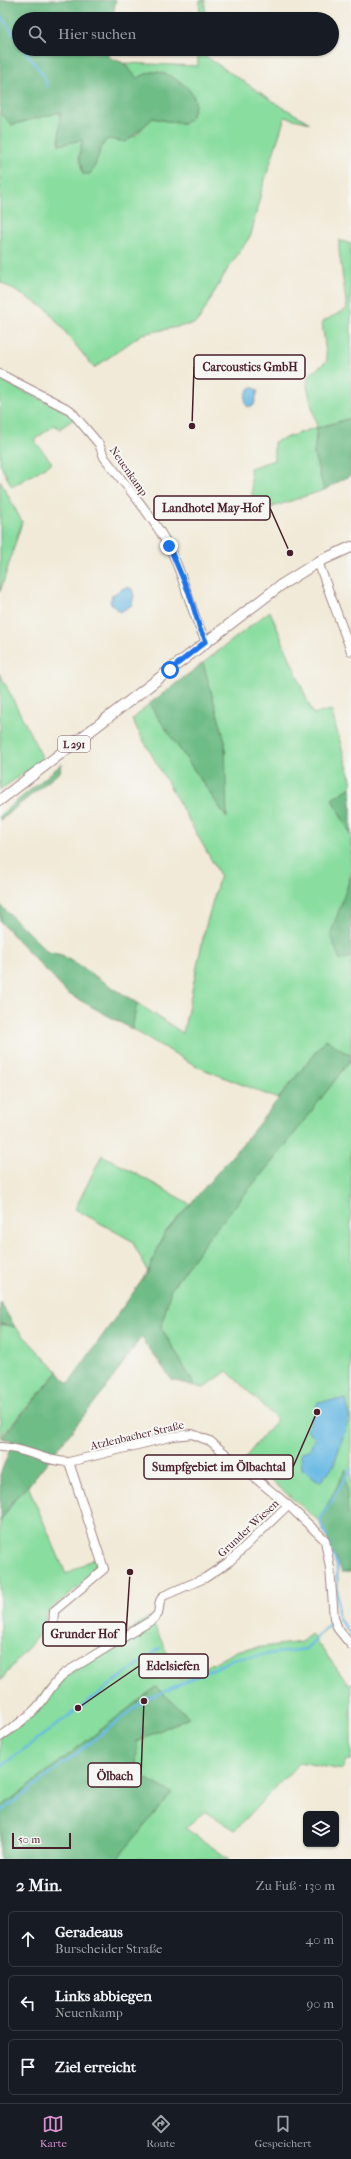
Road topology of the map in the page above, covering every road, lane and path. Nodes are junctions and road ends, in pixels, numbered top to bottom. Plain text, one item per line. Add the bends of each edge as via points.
1 (0, 374) edge
2 (351, 547) edge
3 (318, 562) junction
4 (206, 641) junction
5 (351, 651) edge
6 (0, 800) edge
7 (0, 1447) edge
8 (69, 1462) junction
9 (288, 1505) junction
10 (53, 1626) dead end
11 (351, 1645) edge
12 (0, 1737) edge

1 - 4 street, Neuenkamp via 70,410 99,444 104,457 169,546
2 - 3 main road, L 291
3 - 4 main road, L 291 via 281,585
3 - 5 street
4 - 6 main road, L 291
7 - 8 street, Atzlenbacher Straße via 16,1447 55,1462
8 - 9 street, Atzlenbacher Straße via 174,1436 192,1434 205,1438 220,1448
8 - 10 street via 104,1568 54,1611
9 - 11 street, Atzlenbacher Straße via 325,1540 334,1618 338,1629
9 - 12 street, Grunder Wiesen via 230,1561 205,1578 163,1596 158,1614 152,1620 64,1673 27,1717

